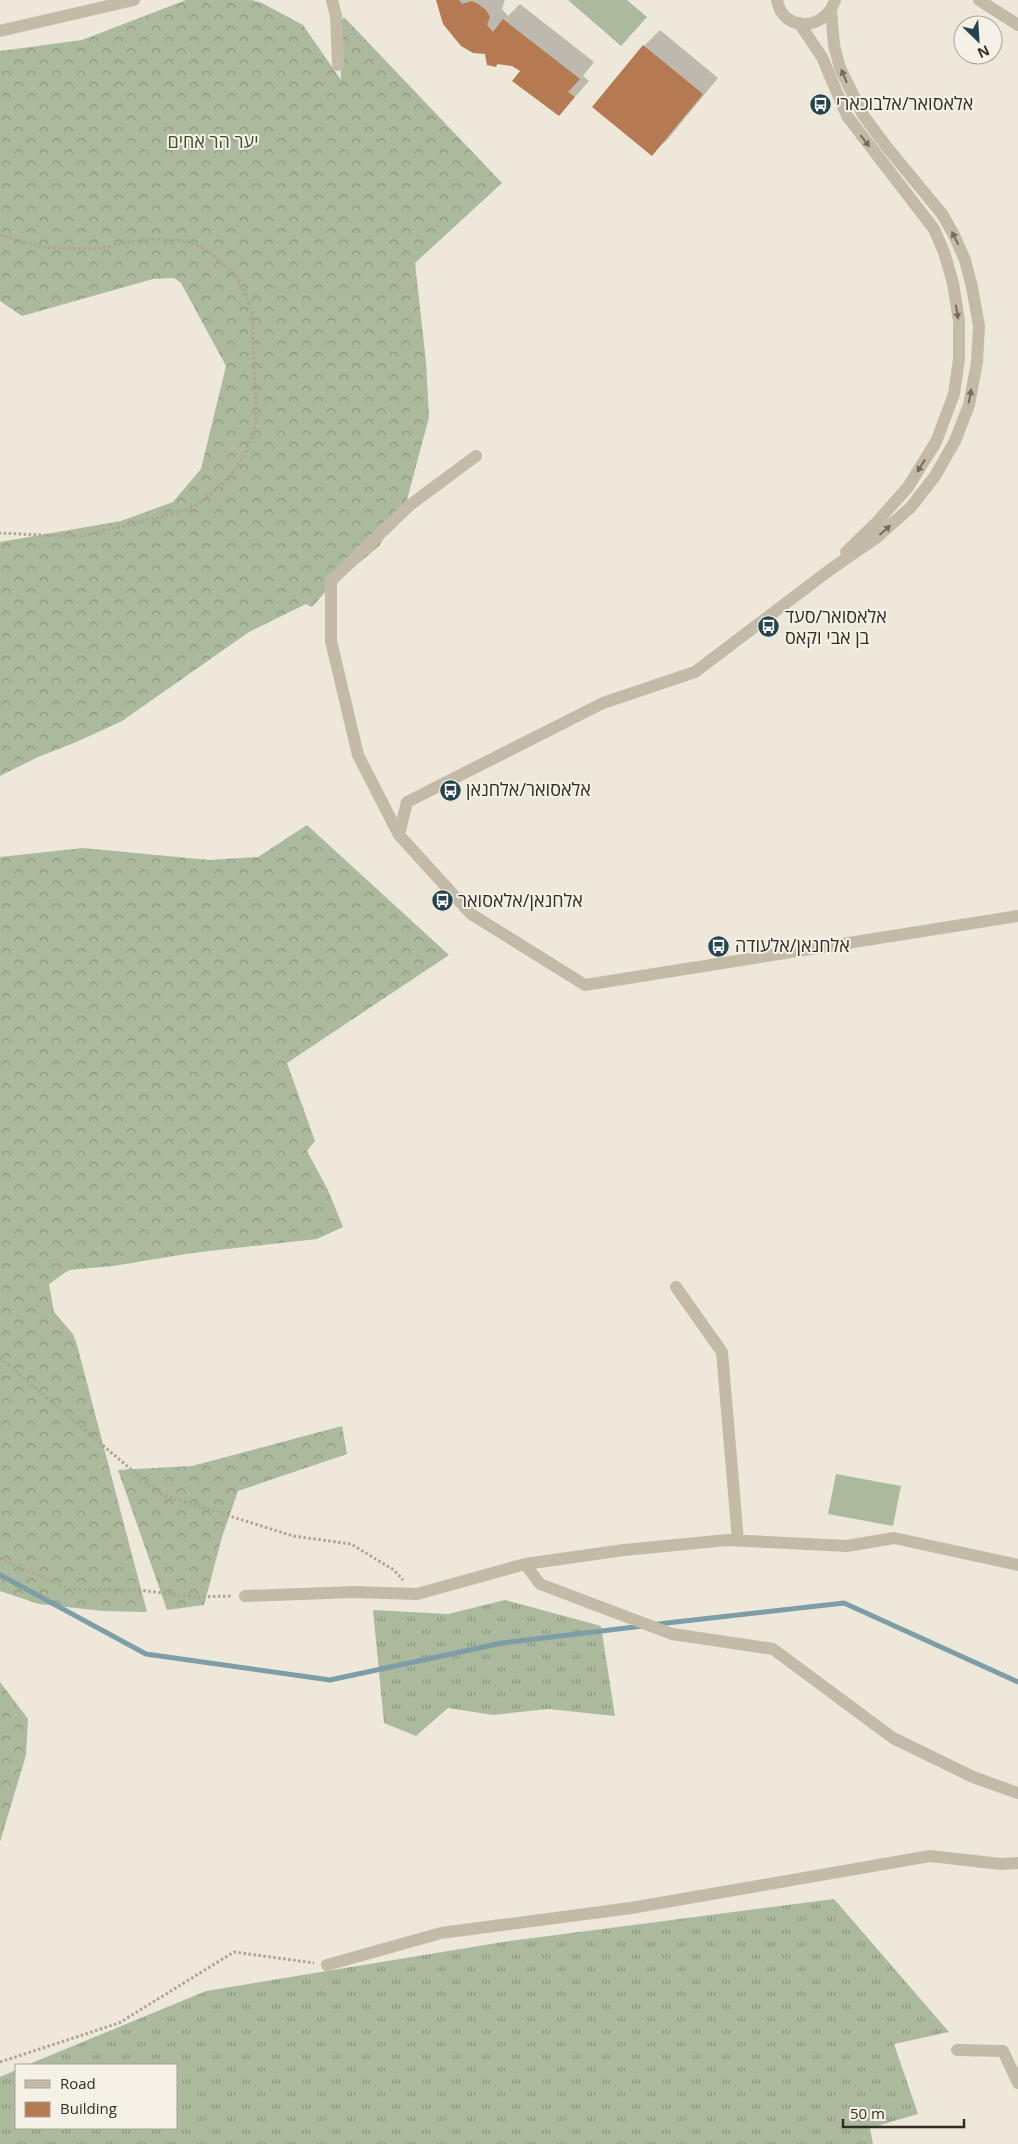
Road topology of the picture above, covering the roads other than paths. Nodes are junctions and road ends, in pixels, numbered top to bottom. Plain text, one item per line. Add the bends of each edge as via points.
1 (134, 0) edge
2 (332, 0) edge
3 (777, 0) edge
4 (979, 0) edge
5 (835, 4) edge
6 (799, 23) junction
7 (1018, 25) edge
8 (0, 31) edge
9 (338, 65) dead end
10 (476, 456) dead end
11 (831, 569) junction
12 (399, 835) junction
13 (1018, 916) edge
14 (676, 1286) dead end
15 (738, 1541) junction
16 (525, 1564) junction
17 (1018, 1564) edge
18 (245, 1596) road end
19 (1018, 1793) edge
20 (1018, 1864) edge
21 (327, 1965) road end
22 (957, 2050) dead end
23 (1018, 2083) edge

1 - 8 street
2 - 9 street via 336,16
3 - 6 street via 782,13
4 - 7 street
5 - 6 street via 819,21
11 -> 5 street via 876,538 912,507 935,476 955,441 968,406 977,362 979,326 972,286 954,235 942,214 863,115 840,68 834,46
6 -> 11 street via 822,57 848,116 934,229 953,283 958,321 959,359 954,394 936,442 908,487
10 - 12 street via 410,504 331,581 331,641 358,755
11 - 12 street via 695,672 603,703 408,802
12 - 13 street via 471,914 585,985
14 - 15 street via 722,1352
15 - 16 street via 624,1550
15 - 17 street via 847,1546 894,1538
16 - 18 street via 417,1594 354,1592
16 - 19 street via 540,1584 672,1634 773,1649 893,1738 973,1777
20 - 21 street via 930,1856 631,1908 441,1933
22 - 23 street via 1003,2051

